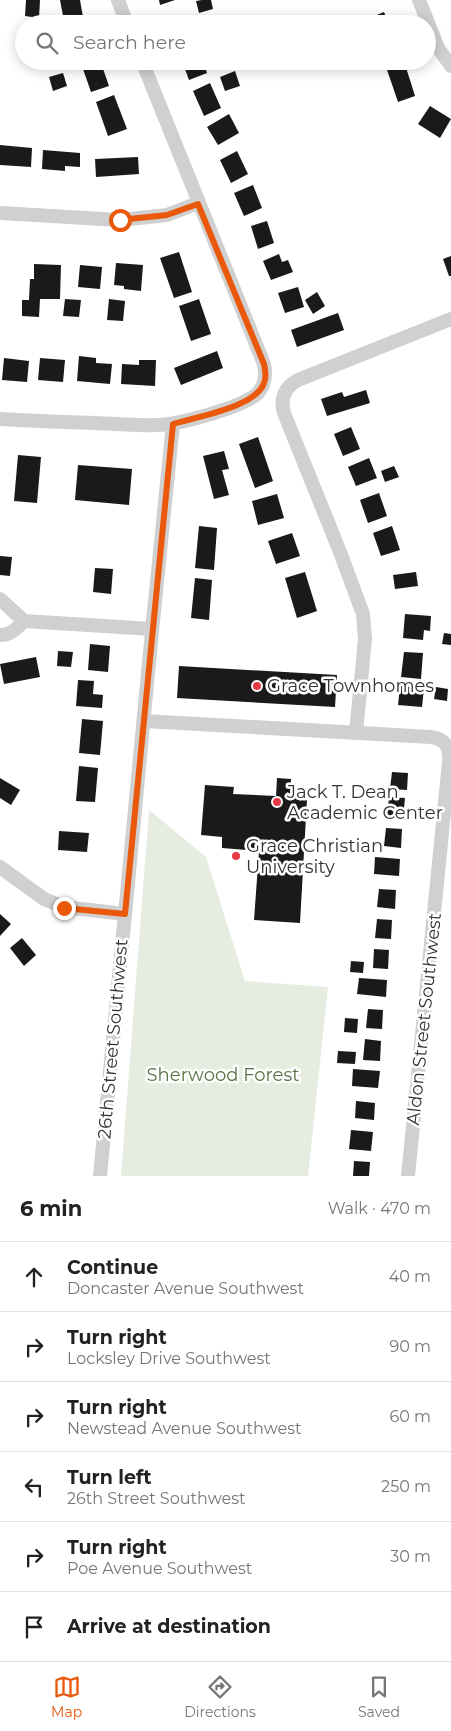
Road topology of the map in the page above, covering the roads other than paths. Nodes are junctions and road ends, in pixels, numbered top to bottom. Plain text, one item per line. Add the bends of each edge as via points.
1 (118, 0) edge
2 (419, 0) edge
3 (124, 15) edge
4 (425, 15) edge
5 (436, 43) edge
6 (451, 66) edge
7 (146, 70) edge
8 (198, 204) junction
9 (0, 213) edge
10 (451, 319) edge
11 (0, 419) edge
12 (173, 424) junction
13 (0, 599) edge
14 (24, 621) junction
15 (152, 629) junction
16 (0, 636) edge
17 (144, 721) junction
18 (356, 733) junction
19 (0, 867) edge
20 (125, 914) junction
21 (100, 1176) edge
22 (408, 1176) edge

1 - 3 street
2 - 4 street
5 - 6 street
7 - 8 street
8 - 9 street via 167,215 120,220
8 - 12 street via 266,375 258,393 247,400
10 - 18 street via 298,380 284,394 284,414 363,614 365,639
11 - 12 street
12 - 15 street, 26th Street Southwest
13 - 14 street
14 - 15 street
14 - 16 street via 14,631
15 - 17 street, 26th Street Southwest
17 - 18 street
17 - 20 street, 26th Street Southwest
18 - 22 street, Aldon Street Southwest via 438,738 449,750
19 - 20 street via 44,900 64,908
20 - 21 street, 26th Street Southwest

